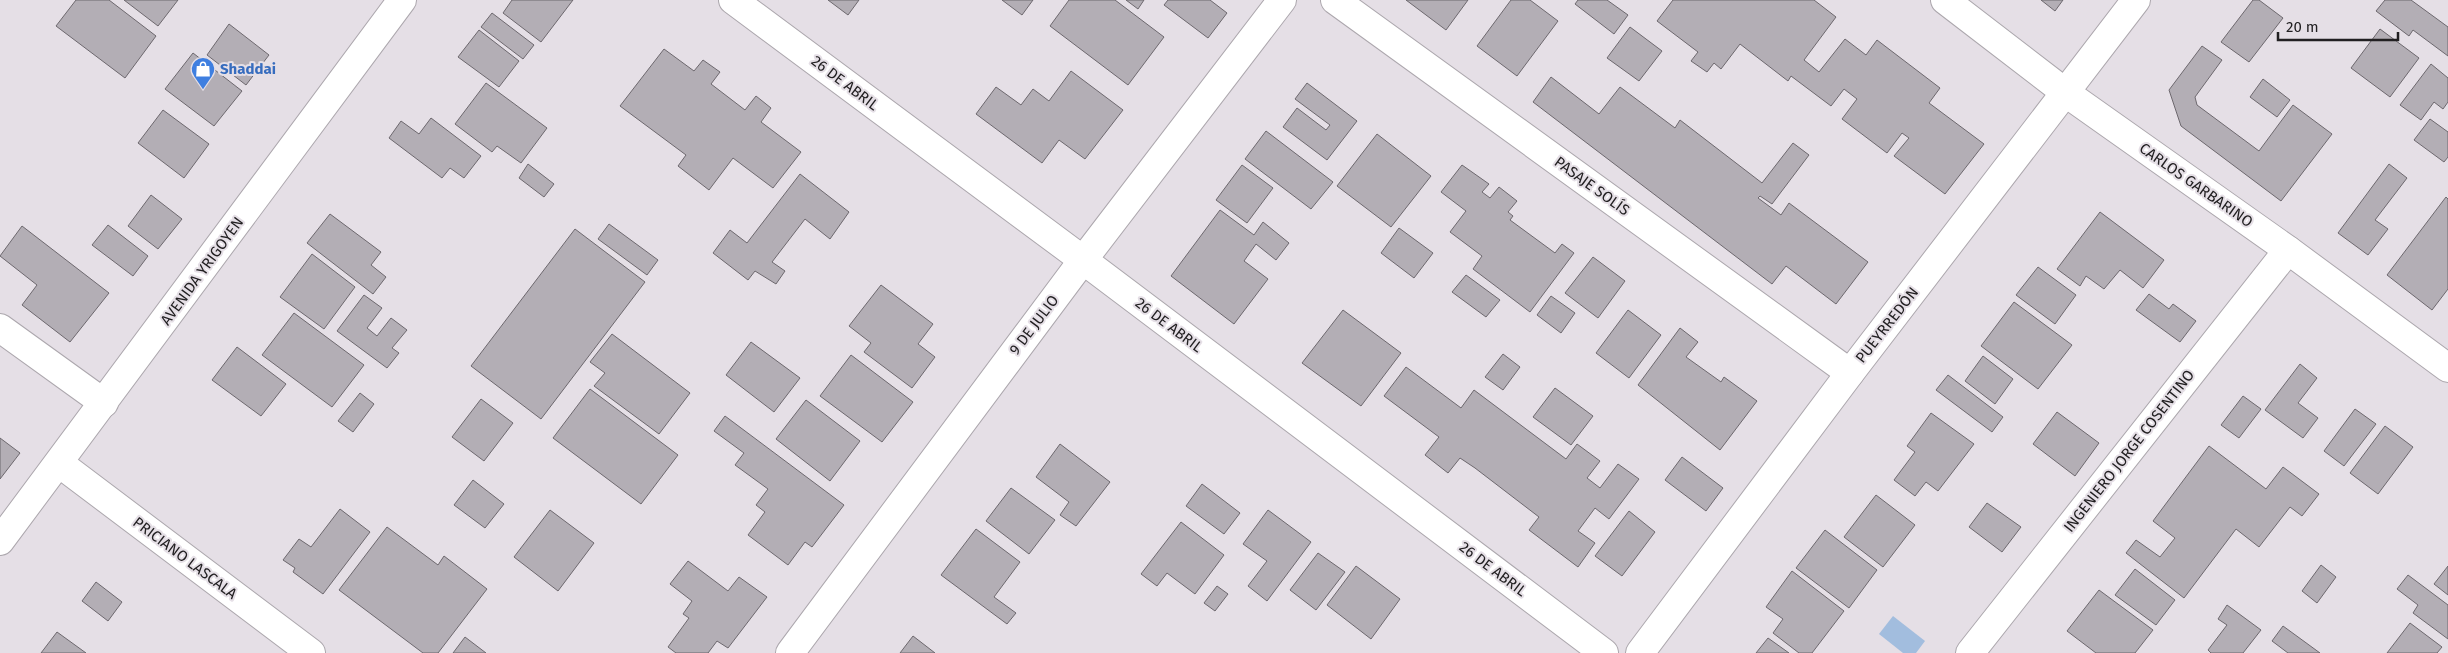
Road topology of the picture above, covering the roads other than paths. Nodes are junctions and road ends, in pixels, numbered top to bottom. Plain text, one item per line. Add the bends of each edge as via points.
1 (402, 0) edge
2 (733, 0) edge
3 (1282, 0) edge
4 (1335, 0) edge
5 (1946, 0) edge
6 (2136, 0) edge
7 (2066, 93) junction
8 (2288, 250) junction
9 (1083, 260) junction
10 (0, 328) edge
11 (2448, 368) edge
12 (1850, 373) junction
13 (104, 403) junction
14 (59, 462) junction
15 (0, 540) edge
16 (311, 653) edge
17 (790, 653) edge
18 (1604, 653) edge
19 (1640, 653) edge
20 (1970, 653) edge

1 - 13 street, AVENIDA YRIGOYEN
2 - 9 street, 26 DE ABRIL
3 - 9 street, 9 DE JULIO
4 - 12 street, PASAJE SOLÍS
5 - 7 street, CARLOS GARBARINO
6 - 7 street, PUEYRREDÓN
7 - 8 street, CARLOS GARBARINO
7 - 12 street, PUEYRREDÓN
8 - 11 street, CARLOS GARBARINO
8 - 20 street, INGENIERO JORGE COSENTINO
9 - 17 street, 9 DE JULIO
9 - 18 street, 26 DE ABRIL
10 - 13 street
12 - 19 street, PUEYRREDÓN
13 - 14 street, AVENIDA YRIGOYEN
14 - 15 street, AVENIDA YRIGOYEN
14 - 16 street, PRICIANO LASCALA

